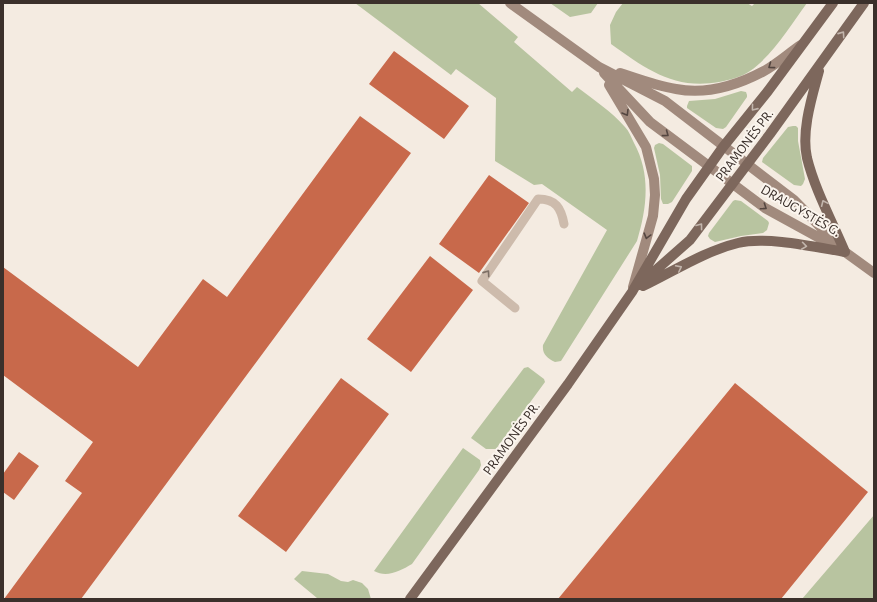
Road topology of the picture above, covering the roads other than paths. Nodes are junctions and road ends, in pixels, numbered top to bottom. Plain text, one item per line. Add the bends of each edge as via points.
1 (510, 3) edge
2 (833, 3) edge
3 (864, 3) edge
4 (803, 44) junction
5 (820, 64) junction
6 (599, 67) junction
7 (723, 147) junction
8 (747, 164) junction
9 (709, 166) junction
10 (733, 183) junction
11 (564, 224) dead end
12 (845, 252) junction
13 (874, 273) edge
14 (632, 292) junction
15 (515, 308) dead end
16 (410, 599) edge

1 - 6 main road, DRAUGYSTĖS G.
2 - 4 main road, PRAMONĖS PR.
5 -> 3 main road, PRAMONĖS PR.
4 -> 6 main road via 764,71 730,86 700,92 676,89
4 -> 7 main road, PRAMONĖS PR.
5 - 8 main road, PRAMONĖS PR.
12 -> 5 main road via 818,190 807,157 806,127
6 - 7 main road, DRAUGYSTĖS G. via 665,102
6 -> 9 main road, DRAUGYSTĖS G. via 650,122
6 -> 14 main road via 646,147 654,179 653,216
7 - 8 main road, DRAUGYSTĖS G.
7 - 9 main road, PRAMONĖS PR.
8 - 10 main road, PRAMONĖS PR.
8 - 12 main road, DRAUGYSTĖS G. via 794,200
9 - 10 main road, DRAUGYSTĖS G.
9 - 14 main road, PRAMONĖS PR. via 686,198
10 -> 12 main road, DRAUGYSTĖS G. via 765,208
14 -> 10 main road, PRAMONĖS PR. via 690,240
15 -> 11 lane via 482,281 538,199 555,203 562,211
12 - 13 main road, DRAUGYSTĖS G.
14 -> 12 main road via 712,251 740,242 769,241
14 - 16 main road, PRAMONĖS PR. via 568,384

